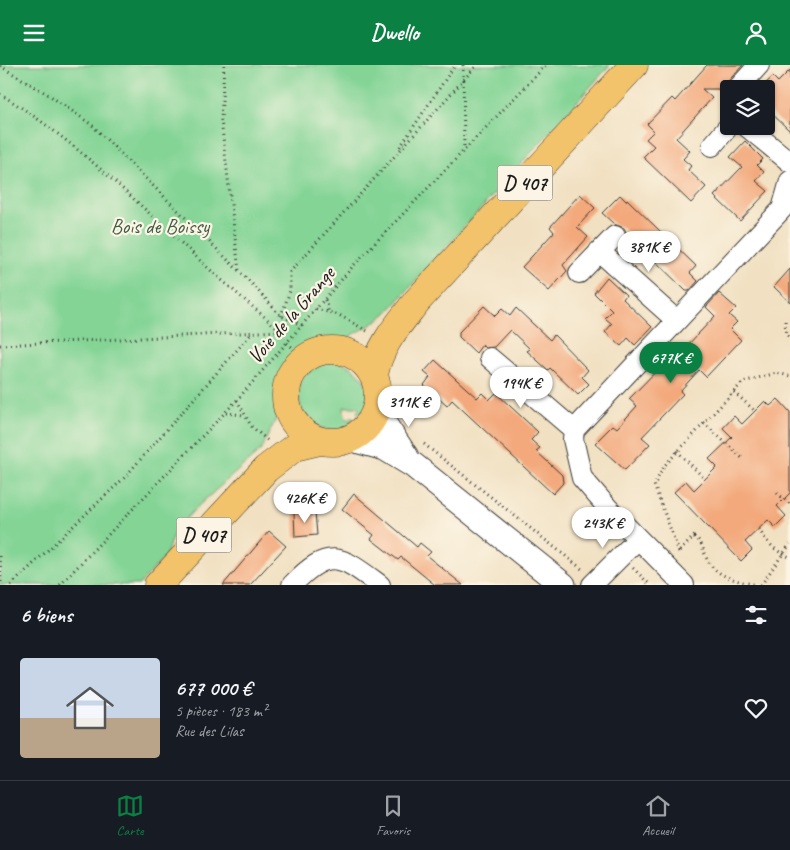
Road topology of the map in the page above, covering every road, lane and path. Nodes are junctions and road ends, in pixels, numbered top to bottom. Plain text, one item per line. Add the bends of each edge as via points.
1 (224, 65) edge
2 (455, 65) edge
3 (463, 65) edge
4 (477, 65) edge
5 (546, 65) edge
6 (634, 65) edge
7 (759, 65) edge
8 (0, 66) edge
9 (463, 79) junction
10 (745, 80) edge
11 (0, 94) edge
12 (721, 135) edge
13 (757, 135) edge
14 (712, 146) dead end
15 (464, 150) junction
16 (397, 153) junction
17 (790, 162) edge
18 (790, 181) edge
19 (615, 236) dead end
20 (600, 251) junction
21 (239, 271) junction
22 (580, 273) dead end
23 (325, 299) junction
24 (417, 301) junction
25 (316, 309) junction
26 (330, 313) junction
27 (280, 316) junction
28 (291, 320) junction
29 (676, 320) junction
30 (786, 321) dead end
31 (302, 325) junction
32 (281, 331) junction
33 (252, 333) junction
34 (373, 335) junction
35 (790, 338) edge
36 (0, 345) edge
37 (297, 351) junction
38 (342, 351) junction
39 (490, 358) dead end
40 (790, 376) edge
41 (383, 377) junction
42 (734, 392) junction
43 (237, 401) junction
44 (287, 407) junction
45 (385, 408) junction
46 (755, 411) dead end
47 (225, 413) junction
48 (244, 415) junction
49 (704, 423) junction
50 (574, 430) junction
51 (352, 439) junction
52 (320, 441) junction
53 (274, 446) junction
54 (677, 451) junction
55 (418, 454) junction
56 (742, 458) dead end
57 (703, 477) dead end
58 (250, 485) junction
59 (777, 493) dead end
60 (790, 504) edge
61 (759, 529) dead end
62 (638, 539) junction
63 (790, 544) edge
64 (679, 552) junction
65 (782, 554) junction
66 (0, 556) edge
67 (790, 557) edge
68 (631, 567) dead end
69 (666, 567) junction
70 (594, 583) edge
71 (1, 585) edge
72 (12, 585) edge
73 (60, 585) edge
74 (158, 585) edge
75 (292, 585) edge
76 (380, 585) edge
77 (563, 585) edge
78 (650, 585) edge
79 (684, 585) edge
80 (757, 585) edge
81 (761, 585) edge

1 - 21 path via 221,121
2 - 16 path
3 - 9 path
4 - 9 path
5 - 15 path, Voie de la Grange
6 - 24 main road, D 407
7 - 10 street
8 - 21 path via 92,125
9 - 15 path
9 - 16 path
11 - 32 path via 36,116 103,171
12 - 14 street
13 - 17 street
15 - 23 path, Voie de la Grange
16 - 27 path via 290,272 290,291
18 - 29 street via 782,209
19 - 20 street
20 - 22 street
20 - 29 street
21 - 27 path
23 - 25 path, Voie de la Grange
23 - 26 path
24 - 34 main road, D 407
24 - 41 main road, D 407 via 386,341 377,359
25 - 26 path
25 - 31 path, Voie de la Grange
26 - 34 path via 359,325
27 - 28 path
28 - 31 path
28 - 32 path
29 - 50 street
30 - 35 path via 786,334
31 - 37 path, Voie de la Grange
32 - 33 path
33 - 36 path
33 - 72 path via 124,478
34 - 38 main road, D 407
37 - 38 main road
37 - 43 path, Voie de la Grange
37 - 44 main road via 287,391
38 - 41 main road via 357,357
39 - 50 street
40 - 42 path via 776,373 742,382
41 - 45 path
41 - 45 main road via 378,390
42 - 46 path
42 - 49 path
43 - 47 path, Voie de la Grange
43 - 48 path
44 - 52 main road via 296,425
44 - 53 main road, D 407
45 - 51 main road
45 - 55 street via 394,441
47 - 48 path
47 - 73 path, Voie de la Grange
48 - 53 path via 251,426
49 - 54 path
49 - 56 path
50 - 62 street via 582,478
51 - 52 main road via 336,443
51 - 55 street
52 - 58 main road, D 407 via 302,444 288,452
53 - 58 main road, D 407
54 - 57 path
54 - 64 path via 654,485
55 - 70 path
55 - 77 street
58 - 74 main road, D 407
59 - 60 path
61 - 65 path via 765,540
62 - 69 street
62 - 70 street
63 - 65 path
64 - 69 path
64 - 80 path via 696,535 710,565 720,574
65 - 67 path
65 - 81 path
66 - 71 path
68 - 78 path
69 - 79 street
75 - 76 street via 312,566 336,559 346,560

